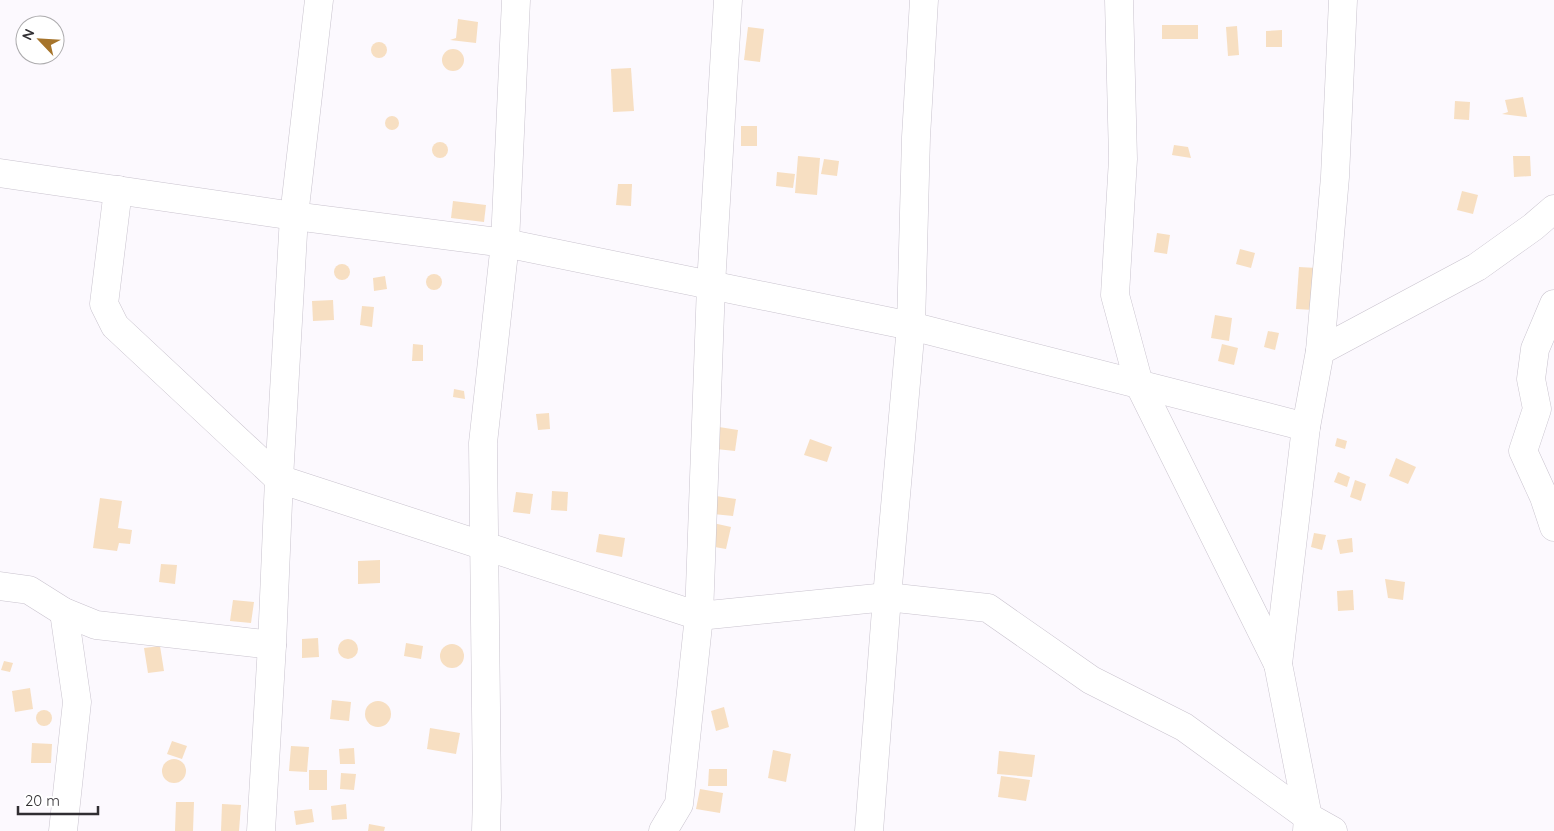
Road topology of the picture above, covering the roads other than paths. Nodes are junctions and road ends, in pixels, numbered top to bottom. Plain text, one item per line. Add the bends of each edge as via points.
1 (320, 0) edge
2 (516, 0) edge
3 (728, 0) edge
4 (924, 0) edge
5 (1119, 0) edge
6 (1343, 0) edge
7 (0, 173) edge
8 (118, 190) junction
9 (1554, 209) edge
10 (294, 216) junction
11 (505, 243) junction
12 (711, 285) junction
13 (1554, 304) edge
14 (911, 326) junction
15 (1320, 351) junction
16 (1139, 384) junction
17 (1306, 427) junction
18 (279, 479) junction
19 (1554, 526) edge
20 (484, 546) junction
21 (0, 586) edge
22 (887, 597) junction
23 (64, 612) junction
24 (699, 616) junction
25 (272, 645) junction
26 (1278, 664) junction
27 (1308, 824) edge
28 (63, 831) edge
29 (261, 831) edge
30 (486, 831) edge
31 (663, 831) edge
32 (869, 831) edge
33 (1333, 831) edge

1 - 10 street
2 - 11 street
3 - 12 street
4 - 14 street via 916,137
5 - 16 street via 1123,159 1115,295
6 - 15 street via 1335,177
7 - 8 street
8 - 10 street
8 - 18 street via 104,304 115,326
9 - 15 street via 1477,267
10 - 11 street
10 - 18 street
11 - 12 street
11 - 20 street via 483,443
12 - 14 street
12 - 24 street
13 - 19 street via 1535,350 1530,379 1537,409 1523,452
14 - 16 street
14 - 22 street
15 - 17 street
16 - 17 street
16 - 26 street
17 - 26 street
18 - 20 street
18 - 25 street
20 - 24 street
20 - 30 street
21 - 23 street via 29,590
22 - 24 street
22 - 27 street via 988,608 1091,680 1184,727
22 - 32 street
23 - 25 street via 96,625
23 - 28 street via 77,702
24 - 31 street via 679,804
25 - 29 street
26 - 27 street
27 - 33 street

